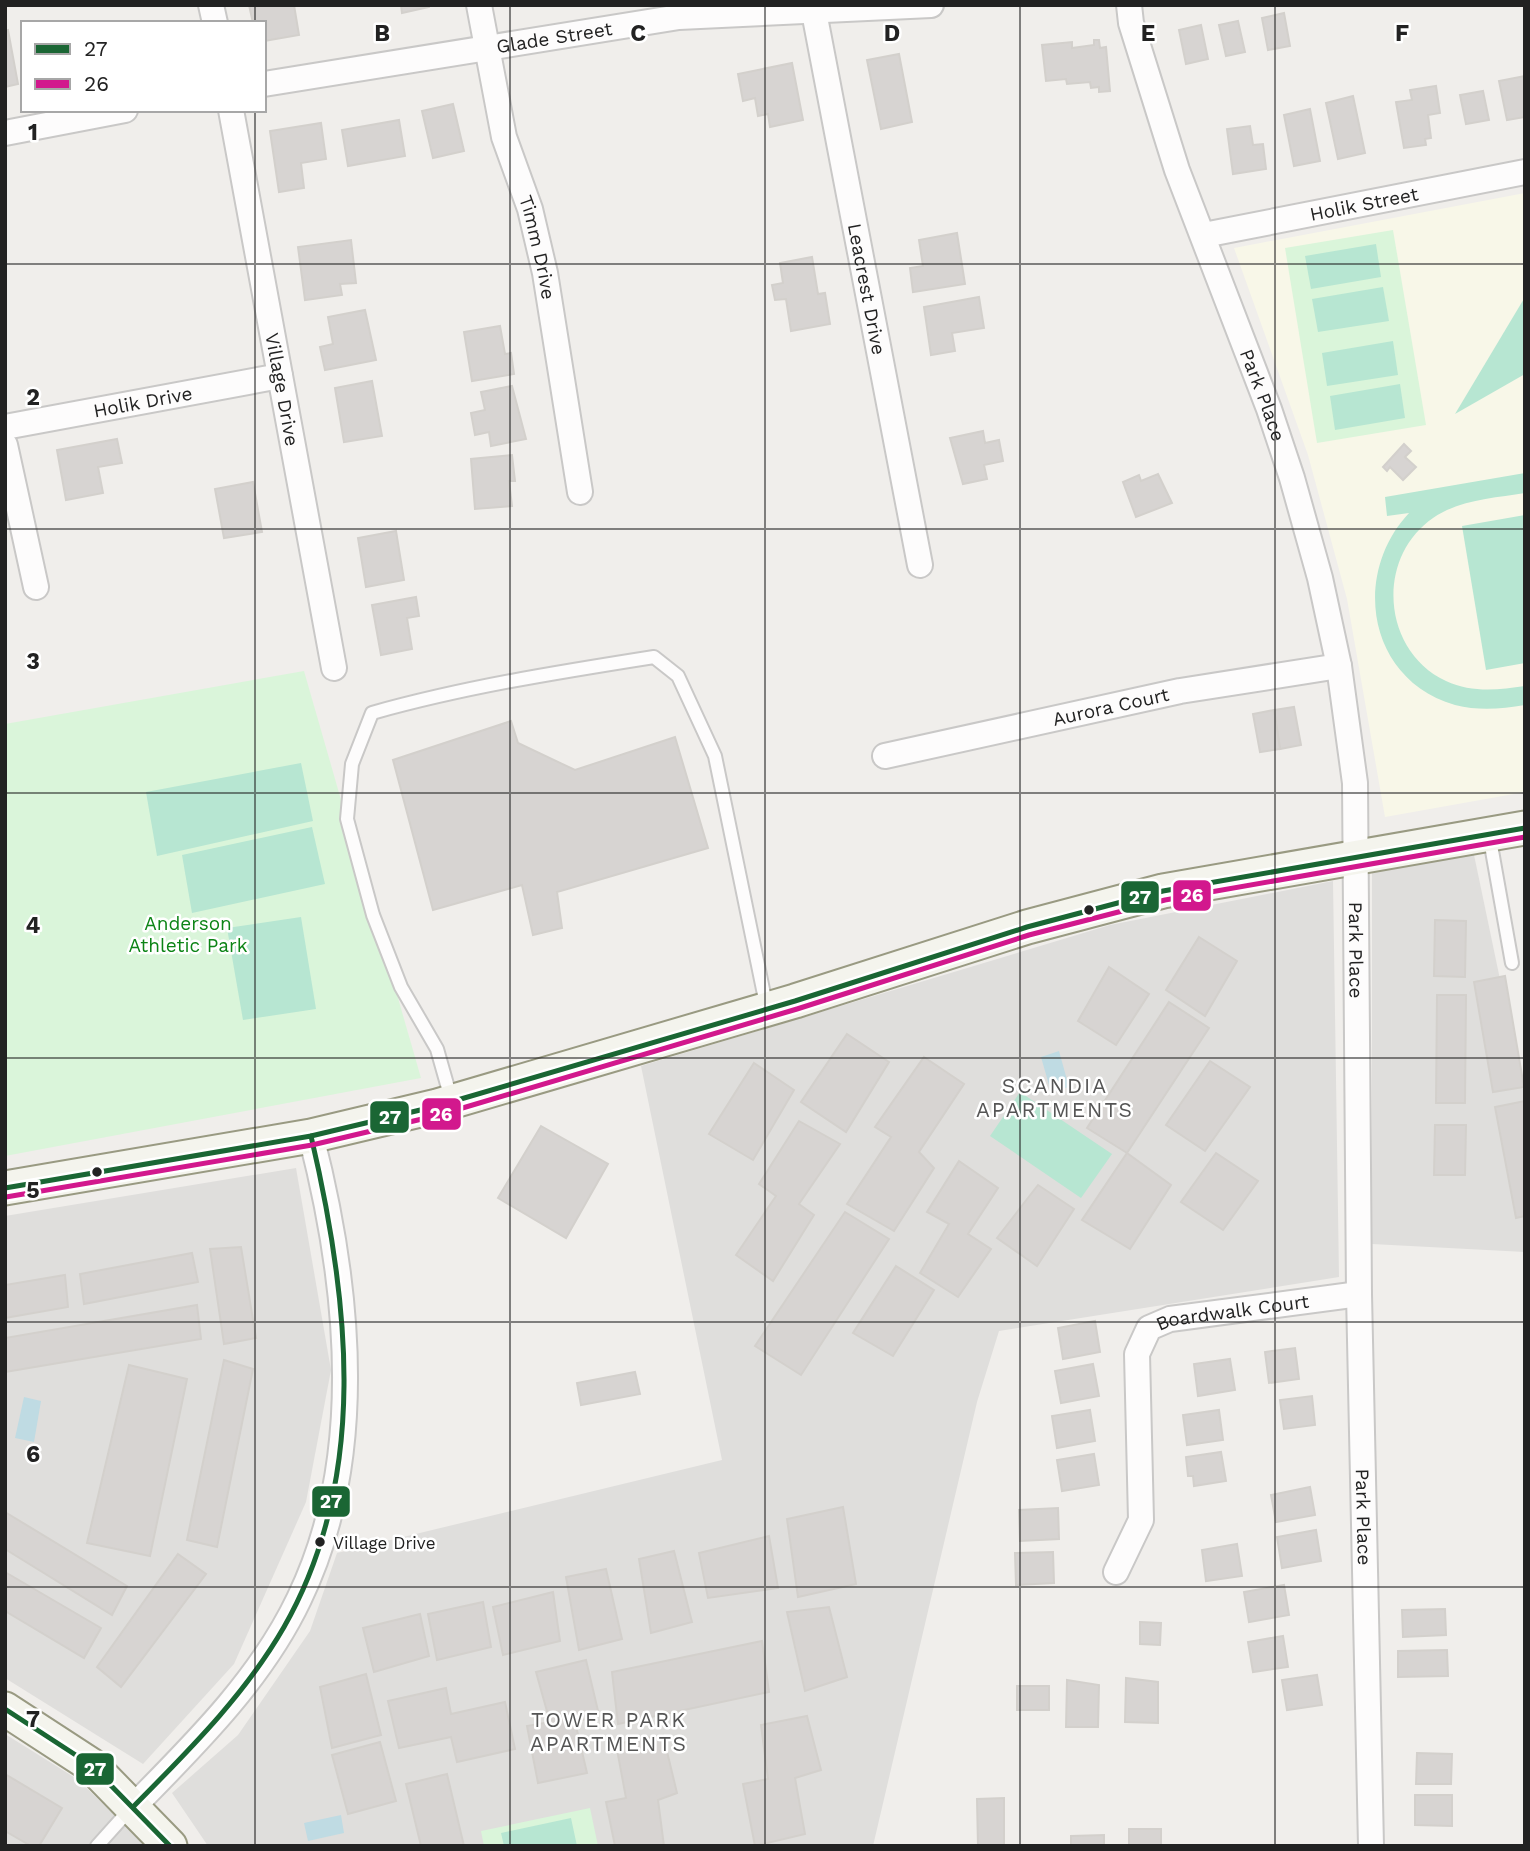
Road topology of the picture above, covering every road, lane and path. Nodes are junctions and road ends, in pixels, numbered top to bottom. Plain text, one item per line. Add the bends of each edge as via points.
1 (479, 5) edge
2 (931, 5) edge
3 (1129, 5) edge
4 (814, 12) junction
5 (486, 46) junction
6 (266, 84) edge
7 (115, 112) edge
8 (231, 112) edge
9 (5, 133) edge
10 (1525, 172) edge
11 (1204, 235) junction
12 (280, 376) junction
13 (5, 427) edge
14 (5, 445) edge
15 (580, 492) dead end
16 (920, 565) dead end
17 (36, 587) dead end
18 (1339, 666) junction
19 (334, 668) dead end
20 (885, 756) dead end
21 (1525, 828) edge
22 (1489, 834) junction
23 (1353, 856) junction
24 (1512, 963) dead end
25 (767, 1009) junction
26 (452, 1101) junction
27 (311, 1136) junction
28 (5, 1188) edge
29 (1359, 1294) junction
30 (1116, 1572) dead end
31 (5, 1709) edge
32 (134, 1806) junction
33 (97, 1846) edge
34 (170, 1846) edge
35 (1371, 1846) edge

1 - 5 street, Timm Drive
2 - 4 street, Glade Street
3 - 11 street, Park Place via 1177,170
4 - 5 street, Glade Street via 679,17
4 - 16 street, Leacrest Drive
5 - 6 street, Glade Street
5 - 15 street, Timm Drive via 504,137 530,209 545,273
7 - 9 street
8 - 12 street, Village Drive
10 - 11 street, Holik Street
11 - 18 street, Park Place via 1292,478
12 - 13 street, Holik Drive
12 - 19 street, Village Drive
14 - 17 street
18 - 20 street, Aurora Court via 1180,691
18 - 23 street, Park Place via 1354,783
21 - 22 street
22 - 23 street
22 - 24 lane
23 - 25 street via 1163,891 1027,927
23 - 29 street, Park Place
25 - 26 street
25 - 26 lane via 715,757 678,676 654,657 563,671 372,713 352,764 347,819 373,915 401,986 437,1049
26 - 27 street
27 - 28 street
27 - 32 street via 344,1328 344,1423 333,1495 317,1556 298,1601 251,1675 204,1735
29 - 30 street, Boardwalk Court via 1170,1319 1149,1328 1137,1354 1140,1520
29 - 35 street, Park Place
31 - 32 street via 91,1765
32 - 33 lane
32 - 34 street

